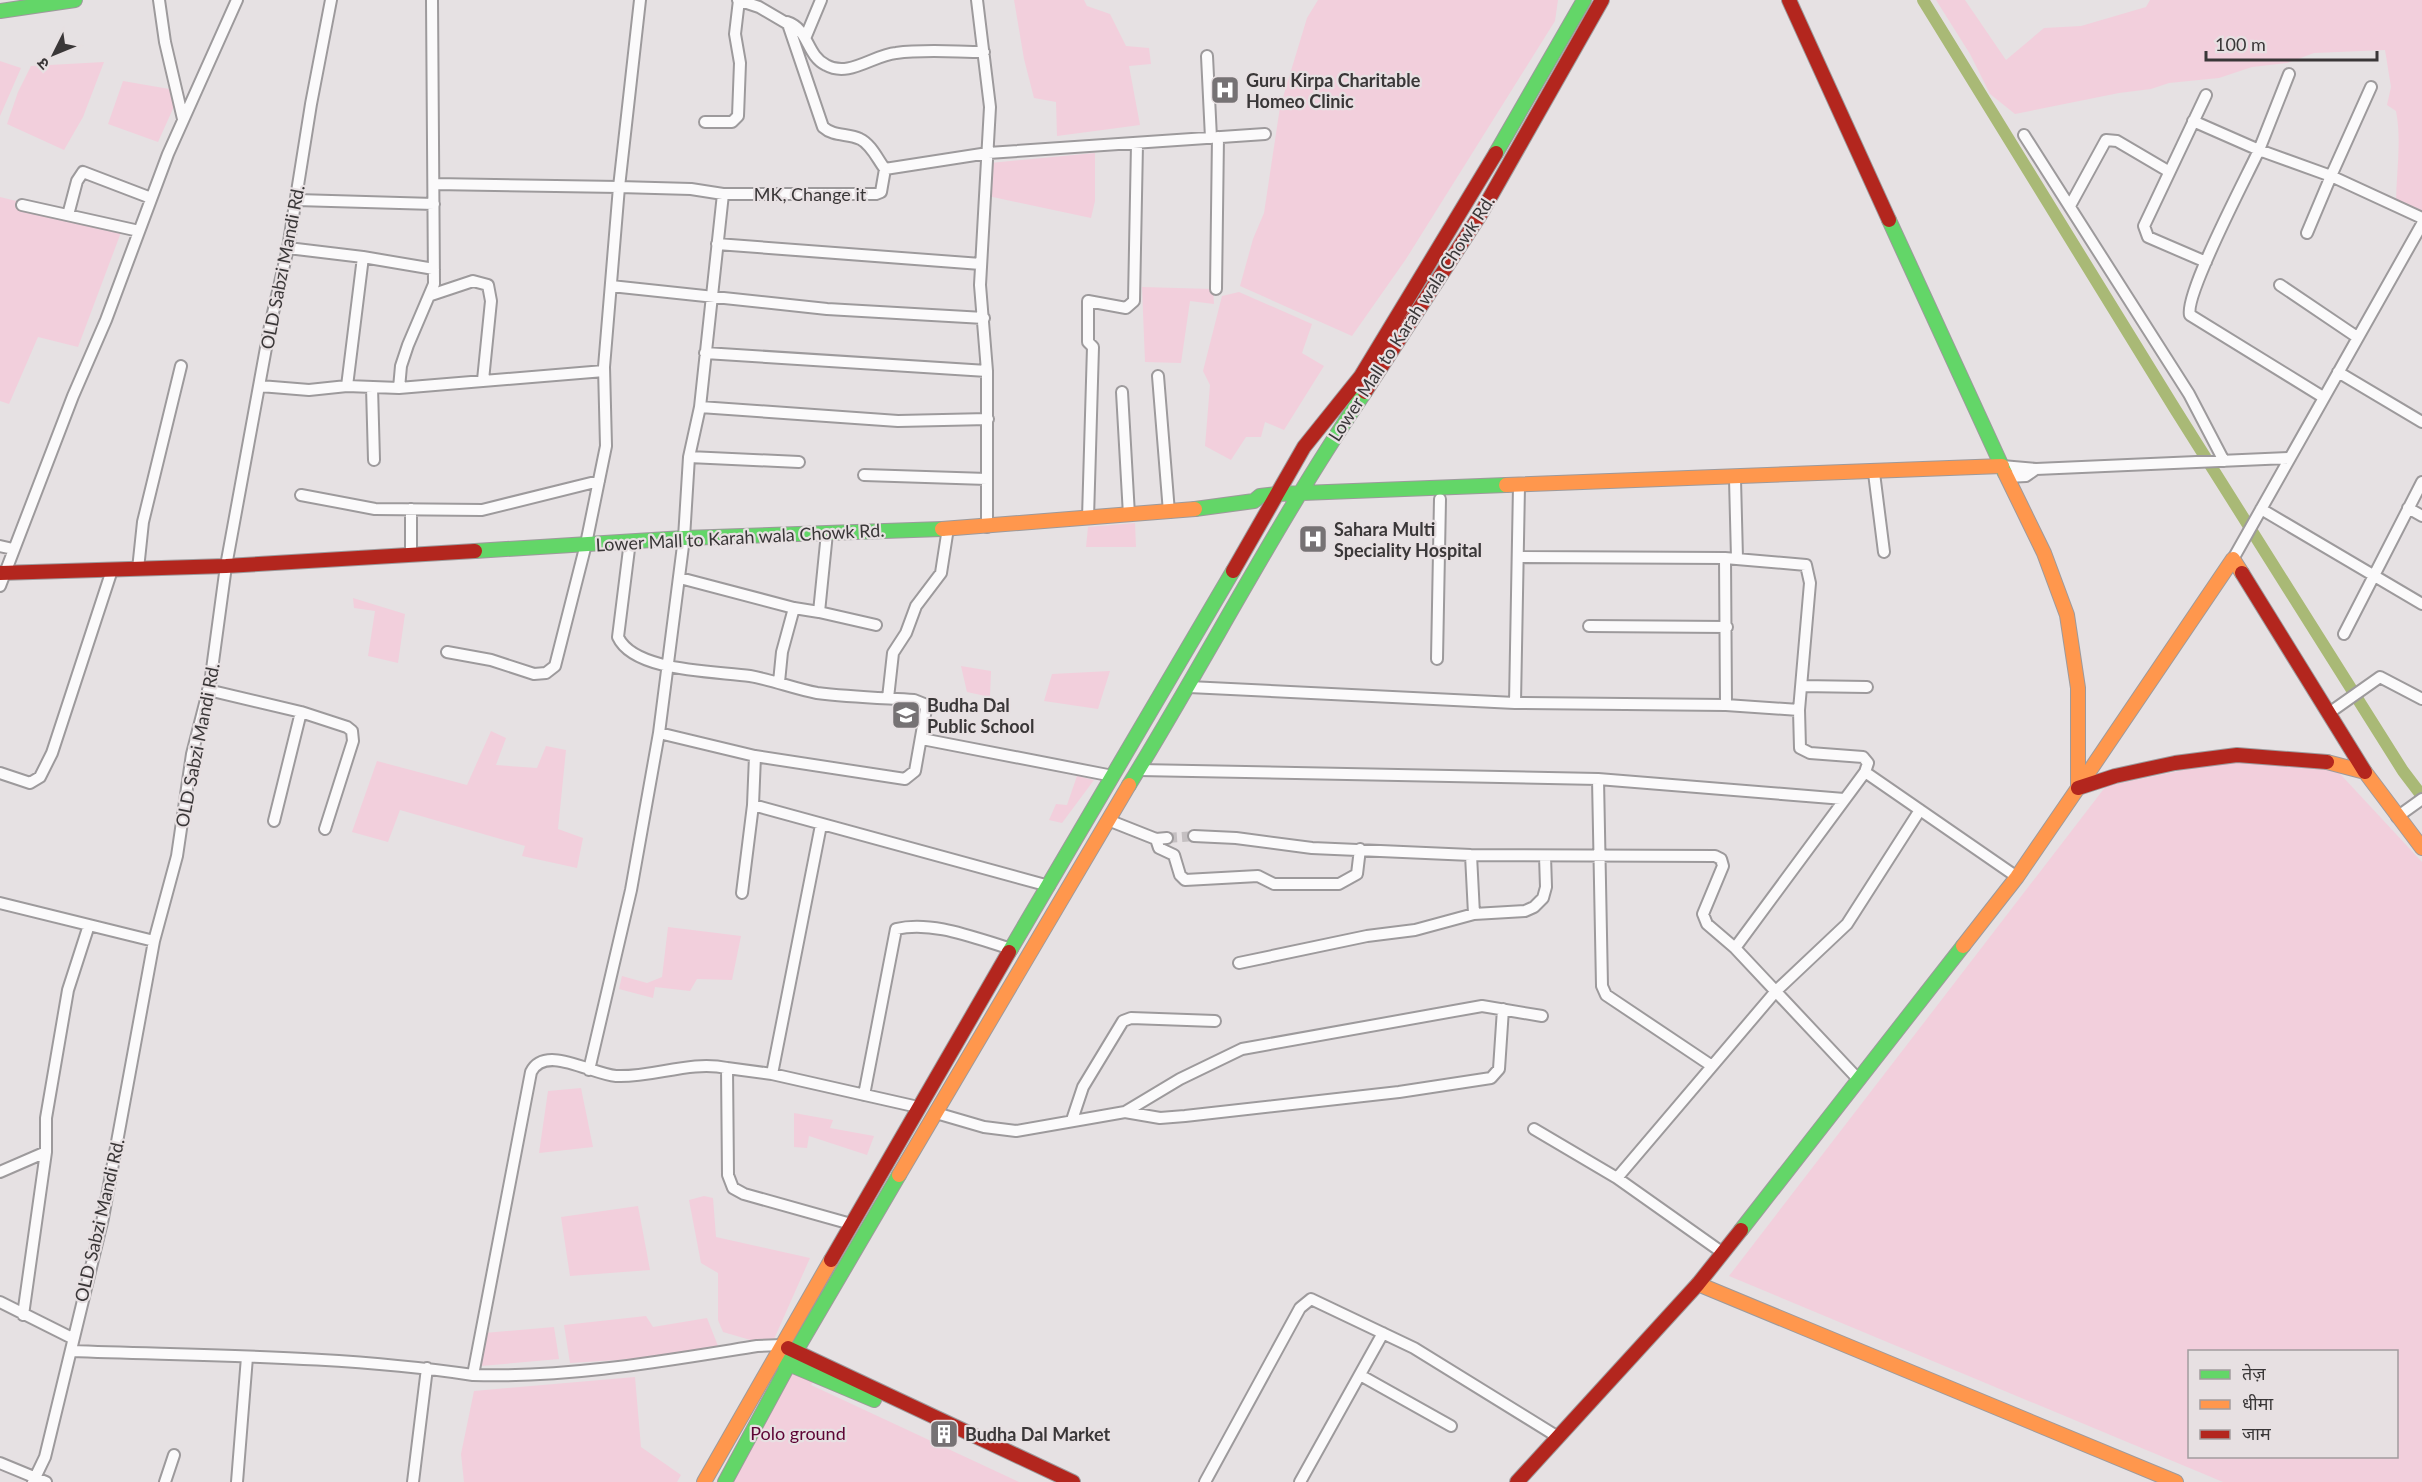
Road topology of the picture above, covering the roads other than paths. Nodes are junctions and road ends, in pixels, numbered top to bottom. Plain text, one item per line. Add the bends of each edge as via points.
1 (75, 0) edge
2 (159, 0) edge
3 (237, 0) edge
4 (331, 0) edge
5 (432, 0) edge
6 (640, 0) edge
7 (738, 0) edge
8 (821, 0) edge
9 (977, 0) edge
10 (1584, 0) edge
11 (1602, 0) edge
12 (1789, 0) edge
13 (759, 3) edge
14 (0, 11) edge
15 (788, 24) junction
16 (806, 36) junction
17 (984, 52) junction
18 (1207, 56) dead end
19 (2289, 74) dead end
20 (2371, 87) dead end
21 (2206, 95) dead end
22 (183, 120) junction
23 (2193, 121) junction
24 (705, 122) dead end
25 (1265, 134) dead end
26 (2025, 135) dead end
27 (1214, 137) junction
28 (1137, 144) junction
29 (2259, 150) junction
30 (988, 153) junction
31 (885, 169) junction
32 (2169, 171) junction
33 (2331, 176) junction
34 (434, 183) junction
35 (619, 187) junction
36 (723, 194) junction
37 (151, 198) junction
38 (297, 200) junction
39 (434, 204) junction
40 (2071, 204) junction
41 (22, 205) dead end
42 (69, 215) junction
43 (2422, 218) edge
44 (2422, 224) edge
45 (139, 231) junction
46 (2307, 233) dead end
47 (1445, 241) junction
48 (717, 244) junction
49 (288, 248) junction
50 (1458, 249) junction
51 (363, 257) junction
52 (2206, 262) junction
53 (981, 264) junction
54 (434, 269) junction
55 (2280, 285) dead end
56 (610, 286) junction
57 (1216, 289) dead end
58 (431, 295) junction
59 (711, 295) junction
60 (984, 318) junction
61 (2357, 337) junction
62 (705, 353) junction
63 (181, 366) dead end
64 (604, 371) junction
65 (987, 371) junction
66 (2338, 372) junction
67 (1158, 376) dead end
68 (483, 380) junction
69 (260, 386) junction
70 (347, 386) junction
71 (372, 387) junction
72 (399, 388) junction
73 (1122, 392) dead end
74 (2323, 397) junction
75 (700, 407) junction
76 (988, 419) junction
77 (2422, 422) edge
78 (689, 457) junction
79 (2290, 458) junction
80 (374, 460) dead end
81 (2224, 461) junction
82 (799, 462) dead end
83 (2005, 472) junction
84 (864, 475) dead end
85 (1875, 478) junction
86 (987, 479) junction
87 (599, 481) junction
88 (2422, 482) edge
89 (1735, 483) junction
90 (1519, 491) junction
91 (301, 495) dead end
92 (1440, 499) junction
93 (1273, 500) junction
94 (1296, 500) junction
95 (411, 508) junction
96 (2408, 508) junction
97 (2261, 509) junction
98 (1169, 512) junction
99 (1129, 515) junction
100 (2422, 516) edge
101 (1088, 518) junction
102 (987, 527) junction
103 (948, 528) junction
104 (826, 533) junction
105 (684, 538) junction
106 (630, 541) junction
107 (586, 544) junction
108 (0, 546) edge
109 (13, 549) junction
110 (1884, 552) dead end
111 (411, 555) junction
112 (1518, 557) junction
113 (1731, 558) junction
114 (2233, 559) junction
115 (226, 566) junction
116 (138, 569) junction
117 (112, 570) junction
118 (2373, 575) junction
119 (2, 577) edge
120 (680, 578) junction
121 (2422, 604) edge
122 (794, 609) junction
123 (819, 612) junction
124 (876, 625) dead end
125 (1589, 626) dead end
126 (1727, 627) junction
127 (2344, 634) dead end
128 (447, 652) dead end
129 (1437, 659) dead end
130 (668, 666) junction
131 (779, 682) junction
132 (1801, 686) junction
133 (1189, 687) junction
134 (1867, 687) dead end
135 (208, 690) junction
136 (888, 698) junction
137 (2422, 699) edge
138 (1515, 702) junction
139 (1726, 705) junction
140 (1799, 710) junction
141 (301, 712) junction
142 (2329, 713) junction
143 (1139, 731) junction
144 (659, 733) junction
145 (922, 739) junction
146 (1157, 740) junction
147 (755, 756) junction
148 (1139, 770) junction
149 (1865, 772) junction
150 (2365, 772) junction
151 (0, 773) edge
152 (1113, 776) junction
153 (1598, 778) junction
154 (2078, 788) junction
155 (1844, 799) junction
156 (2422, 799) edge
157 (753, 805) junction
158 (1920, 810) junction
159 (2397, 817) junction
160 (1108, 820) junction
161 (274, 821) dead end
162 (821, 825) junction
163 (325, 829) dead end
164 (1194, 836) tunnel mouth
165 (2422, 848) edge
166 (1360, 849) junction
167 (1471, 855) junction
168 (1545, 856) junction
169 (1599, 856) junction
170 (2017, 877) junction
171 (1049, 886) junction
172 (742, 893) dead end
173 (0, 903) edge
174 (1474, 914) junction
175 (89, 925) junction
176 (154, 941) junction
177 (1735, 948) junction
178 (1012, 949) junction
179 (1239, 963) dead end
180 (1776, 991) junction
181 (1503, 1009) junction
182 (1542, 1016) dead end
183 (1215, 1021) dead end
184 (1712, 1066) junction
185 (727, 1068) junction
186 (589, 1070) junction
187 (772, 1074) junction
188 (1859, 1080) junction
189 (864, 1095) junction
190 (918, 1108) junction
191 (1125, 1112) junction
192 (936, 1113) junction
193 (1072, 1120) junction
194 (1534, 1130) dead end
195 (46, 1152) junction
196 (0, 1172) edge
197 (1617, 1178) junction
198 (851, 1224) junction
199 (1723, 1253) junction
200 (1698, 1284) junction
201 (0, 1302) edge
202 (23, 1315) junction
203 (1383, 1333) junction
204 (72, 1338) junction
205 (782, 1345) junction
206 (758, 1346) junction
207 (71, 1351) junction
208 (796, 1351) junction
209 (247, 1357) junction
210 (775, 1358) junction
211 (789, 1364) junction
212 (427, 1368) junction
213 (473, 1375) junction
214 (1360, 1375) junction
215 (1451, 1426) dead end
216 (1558, 1437) junction
217 (174, 1455) dead end
218 (0, 1463) edge
219 (38, 1481) edge
220 (165, 1482) edge
221 (237, 1482) edge
222 (413, 1482) edge
223 (704, 1482) edge
224 (725, 1482) edge
225 (1055, 1482) edge
226 (1073, 1482) edge
227 (1205, 1482) edge
228 (1300, 1482) edge
229 (1517, 1482) edge
230 (2176, 1482) edge

1 - 14 main road
2 - 22 street
3 - 22 street
4 - 38 street, OLD Sabzi Mandi Rd.
5 - 34 street
6 - 35 street
7 - 13 street
7 - 24 street via 738,116 732,122
8 - 16 street
9 - 17 street
10 - 47 main road
11 - 50 main road, Lower Mall to Karah wala Chowk Rd.
12 - 83 main road
13 - 15 street
15 - 16 street
15 - 31 street, MK, Change it via 823,127 862,139
16 - 17 street via 818,59 836,68 850,68 896,53
17 - 30 street via 990,107
18 - 27 street
19 - 29 street
20 - 33 street
21 - 23 street
22 - 37 street
23 - 29 street
23 - 32 street
25 - 27 street
26 - 40 street
27 - 28 street
27 - 57 street
28 - 30 street
28 - 101 street via 1134,301 1126,308 1088,301 1088,342 1093,348
29 - 33 street
29 - 52 street
30 - 31 street
30 - 53 street
31 - 36 street, MK, Change it via 883,189 876,194
32 - 40 street via 2117,141 2106,140
32 - 52 street via 2144,232
33 - 43 street
33 - 46 street
34 - 35 street, MK, Change it
34 - 39 street
35 - 36 street, MK, Change it
35 - 56 street
36 - 48 street
37 - 42 street via 82,172
37 - 45 street
38 - 39 street
38 - 49 street, OLD Sabzi Mandi Rd.
39 - 54 street
40 - 81 street via 2189,394
41 - 42 street
42 - 45 street
44 - 61 street
45 - 109 street
47 - 50 main road
47 - 93 main road via 1360,376 1304,447
48 - 53 street
48 - 59 street
49 - 51 street
49 - 69 street, OLD Sabzi Mandi Rd.
50 - 94 main road, Lower Mall to Karah wala Chowk Rd. via 1342,423
51 - 54 street
51 - 70 street
52 - 74 street via 2189,305 2194,320
53 - 60 street
54 - 58 street
55 - 61 street
56 - 59 street
56 - 64 street
58 - 68 street via 473,281 488,285 491,301
58 - 72 street via 408,345
59 - 60 street via 827,309
59 - 62 street
60 - 65 street
61 - 66 street
62 - 65 street
62 - 75 street
63 - 116 street via 143,522
64 - 68 street
64 - 87 street via 606,446
65 - 76 street
66 - 74 street
66 - 77 street
67 - 98 street
68 - 72 street
69 - 70 street via 309,390
69 - 115 street, OLD Sabzi Mandi Rd.
70 - 71 street
71 - 72 street
71 - 80 street
73 - 99 street
74 - 79 street
75 - 76 street via 898,421
75 - 78 street
76 - 86 street
78 - 82 street
78 - 105 street
79 - 81 street
79 - 97 street
81 - 83 street
83 - 85 main road
83 - 154 main road via 2044,553 2067,615 2078,688
84 - 86 street
85 - 89 main road
85 - 110 street
86 - 102 street
87 - 95 street via 482,510
87 - 107 street
88 - 96 street
89 - 90 main road
89 - 113 street
90 - 92 main road
90 - 94 main road
90 - 112 street
91 - 95 street via 375,509
92 - 94 main road
92 - 129 street
93 - 94 main road, Lower Mall to Karah wala Chowk Rd.
93 - 98 main road, Lower Mall to Karah wala Chowk Rd. via 1260,496 1254,501
93 - 143 main road
94 - 133 main road
95 - 111 street
96 - 100 street
96 - 118 street
97 - 114 street
97 - 118 street
98 - 99 main road, Lower Mall to Karah wala Chowk Rd.
99 - 101 main road, Lower Mall to Karah wala Chowk Rd.
101 - 102 main road, Lower Mall to Karah wala Chowk Rd.
102 - 103 main road, Lower Mall to Karah wala Chowk Rd.
103 - 104 main road, Lower Mall to Karah wala Chowk Rd.
103 - 136 street via 941,573 916,606 893,653
104 - 105 main road, Lower Mall to Karah wala Chowk Rd.
104 - 123 street
105 - 106 main road, Lower Mall to Karah wala Chowk Rd.
105 - 120 street
106 - 107 main road, Lower Mall to Karah wala Chowk Rd.
106 - 130 street via 618,637 622,646 633,653
107 - 111 main road, Lower Mall to Karah wala Chowk Rd.
107 - 128 street via 552,670 534,674 491,660
108 - 109 street
109 - 119 street
111 - 115 main road, Lower Mall to Karah wala Chowk Rd.
112 - 113 street
112 - 138 street
113 - 126 street
113 - 132 street via 1806,565 1810,583
114 - 142 main road
114 - 154 main road
115 - 116 main road, Lower Mall to Karah wala Chowk Rd.
115 - 135 street, OLD Sabzi Mandi Rd.
116 - 117 main road, Lower Mall to Karah wala Chowk Rd.
117 - 119 main road, Lower Mall to Karah wala Chowk Rd.
117 - 151 street via 52,753 40,777 30,783
118 - 121 street
118 - 127 street
120 - 122 street
120 - 130 street
122 - 123 street
122 - 131 street via 782,652
123 - 124 street
125 - 126 street
126 - 139 street
130 - 131 street
130 - 144 street
131 - 136 street via 814,692
132 - 134 street
132 - 140 street
133 - 138 street
133 - 146 main road
135 - 141 street
135 - 176 street, OLD Sabzi Mandi Rd. via 192,754 177,856
136 - 145 street via 924,704
137 - 142 street via 2380,677
138 - 139 street
139 - 140 street
140 - 149 street via 1800,748 1810,753 1863,757 1868,763
141 - 161 street
141 - 163 street via 352,731 353,741
142 - 150 main road
143 - 146 main road
143 - 152 main road
144 - 147 street
144 - 186 street via 631,890
145 - 147 street via 915,771 904,779
145 - 152 street
146 - 148 main road
147 - 157 street
148 - 153 street
148 - 160 main road
149 - 155 street
149 - 158 street
150 - 154 main road via 2324,761 2237,755 2165,765
150 - 159 main road
152 - 171 main road
153 - 155 street
153 - 169 street
154 - 170 main road
155 - 177 street
156 - 159 street
157 - 162 street
157 - 172 street
158 - 170 street
158 - 180 street via 1847,924
159 - 165 main road
160 - 166 street via 1162,838 1159,848 1174,855 1185,880 1258,876 1274,884 1339,884 1357,874
160 - 192 main road
162 - 171 street
162 - 187 street
164 - 166 street
166 - 167 street
167 - 168 street
167 - 174 street
168 - 169 street
168 - 174 street via 1546,887 1543,898 1534,907
169 - 177 street via 1721,858 1723,866 1703,914 1707,924
169 - 184 street via 1602,986 1606,995
170 - 188 main road
171 - 178 main road
173 - 175 street
174 - 179 street via 1415,930
175 - 176 street
175 - 195 street via 68,990 46,1118
176 - 204 street, OLD Sabzi Mandi Rd. via 103,1218
177 - 180 street
178 - 189 street via 934,928 909,925 896,929
178 - 190 main road
180 - 184 street
180 - 188 street
181 - 182 street
181 - 191 street via 1482,1006 1242,1049
181 - 191 street via 1499,1069 1491,1078 1177,1117
183 - 193 street via 1122,1021 1083,1087
184 - 197 street
185 - 186 street via 707,1066 617,1076
185 - 187 street
185 - 198 street via 728,1175 733,1188
186 - 213 street via 544,1059 531,1072
187 - 189 street
188 - 199 main road
189 - 190 street
190 - 198 main road
191 - 193 street
192 - 193 street via 997,1130 1016,1131
192 - 208 main road
194 - 197 street
195 - 196 street
195 - 202 street
197 - 199 street
198 - 205 main road
199 - 200 main road
200 - 216 main road
200 - 230 main road
201 - 202 street
202 - 204 street
203 - 214 street
203 - 216 street
203 - 227 street via 1317,1299 1304,1302
204 - 207 street, OLD Sabzi Mandi Rd.
205 - 206 street
205 - 208 main road
205 - 210 main road
206 - 210 street
206 - 213 street via 581,1372
207 - 209 street
207 - 219 street, OLD Sabzi Mandi Rd.
208 - 211 main road
208 - 226 main road
209 - 212 street
209 - 221 street
210 - 211 main road
210 - 223 main road
211 - 224 main road
211 - 225 main road via 940,1426
212 - 213 street
212 - 222 street
214 - 215 street
214 - 228 street
216 - 229 main road
217 - 220 street
218 - 219 street

